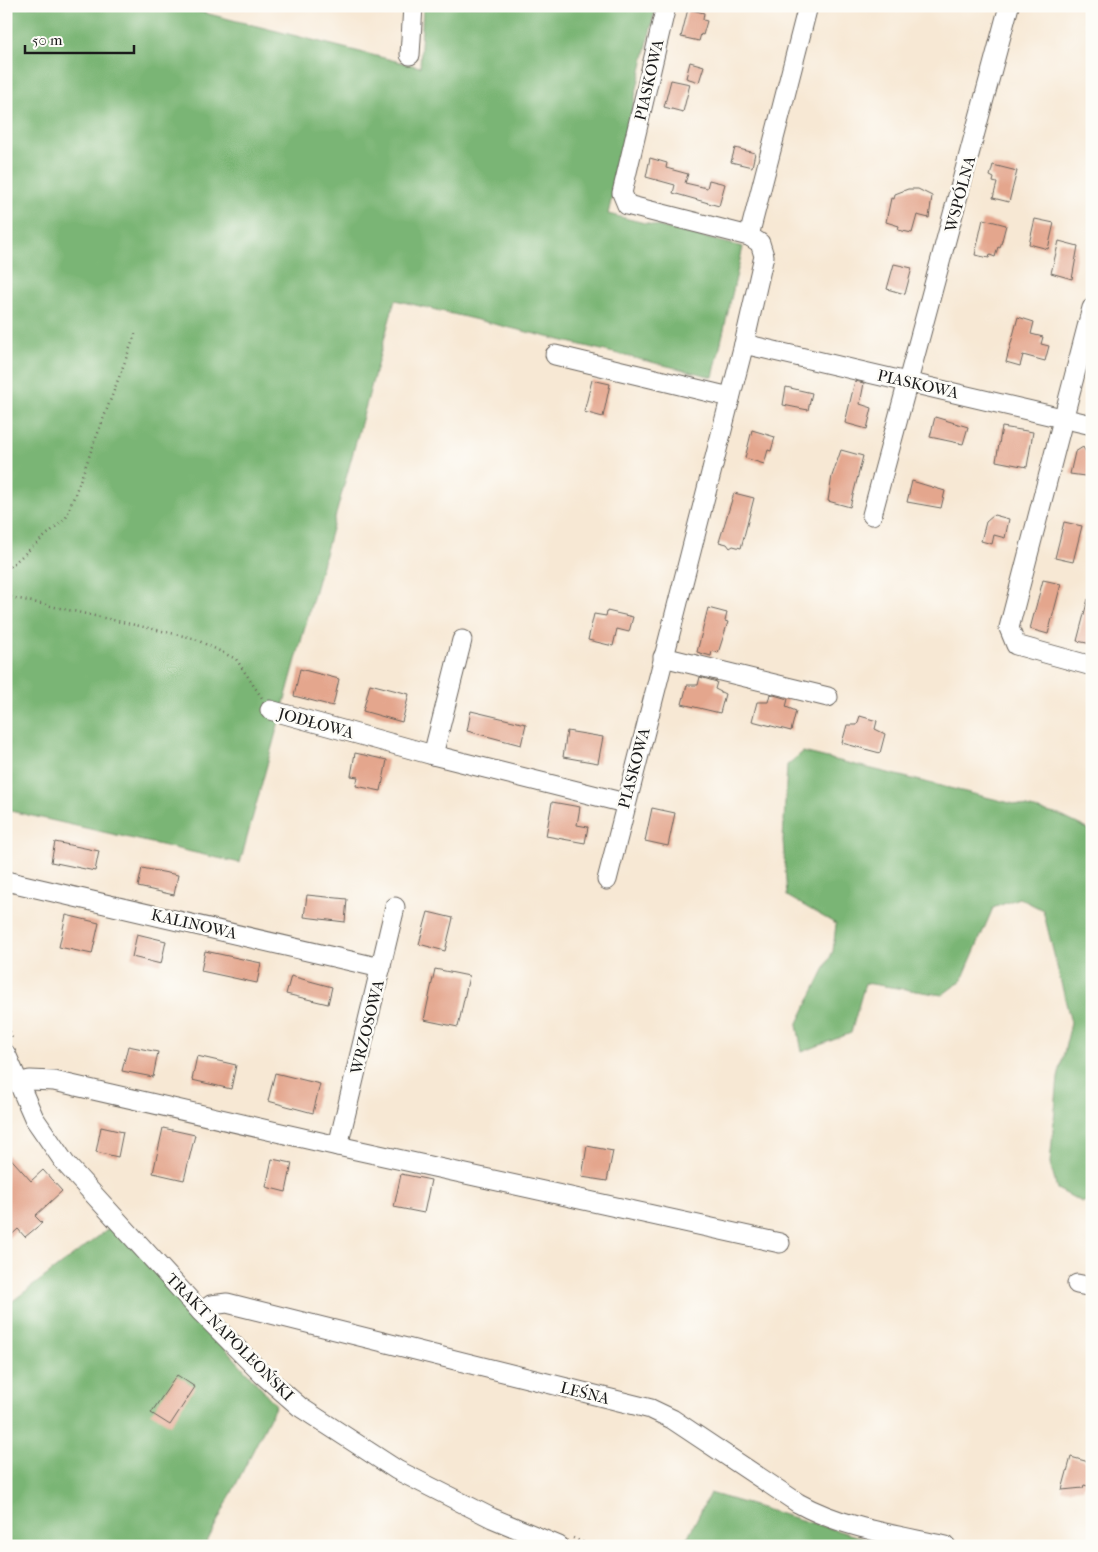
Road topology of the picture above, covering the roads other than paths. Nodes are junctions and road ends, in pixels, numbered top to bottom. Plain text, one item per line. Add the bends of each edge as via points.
1 (413, 6) edge
2 (666, 6) edge
3 (808, 6) edge
4 (1009, 6) edge
5 (410, 55) dead end
6 (749, 236) junction
7 (1092, 308) edge
8 (744, 344) junction
9 (554, 355) dead end
10 (908, 381) junction
11 (730, 397) junction
12 (1063, 417) junction
13 (1092, 425) edge
14 (872, 515) dead end
15 (462, 640) dead end
16 (663, 657) junction
17 (1092, 666) edge
18 (828, 697) dead end
19 (270, 710) road end
20 (433, 756) junction
21 (625, 803) junction
22 (607, 880) dead end
23 (6, 881) edge
24 (395, 907) dead end
25 (381, 968) junction
26 (6, 1054) edge
27 (18, 1083) junction
28 (338, 1146) junction
29 (780, 1243) dead end
30 (201, 1312) junction
31 (560, 1546) edge
32 (946, 1546) edge

1 - 5 street
2 - 6 street, PIASKOWA via 622,193 627,206
3 - 6 street
4 - 10 street, WSPÓLNA
6 - 8 street, PIASKOWA via 760,243 764,256
7 - 12 street
8 - 10 street, PIASKOWA
8 - 11 street, PIASKOWA
9 - 11 street
10 - 12 street, PIASKOWA
10 - 14 street, WSPÓLNA
11 - 16 street, PIASKOWA
12 - 13 street, PIASKOWA
12 - 17 street via 1009,628 1016,645
15 - 20 street
16 - 18 street
16 - 21 street, PIASKOWA
19 - 20 street, JODŁOWA
20 - 21 street, JODŁOWA
21 - 22 street, PIASKOWA
23 - 25 street, KALINOWA
24 - 25 street, WRZOSOWA
25 - 28 street, WRZOSOWA
26 - 27 street, TRAKT NAPOLEOŃSKI
27 - 28 street via 54,1081
27 - 30 street, TRAKT NAPOLEOŃSKI via 34,1118 66,1163
28 - 29 street
30 - 31 street, TRAKT NAPOLEOŃSKI via 262,1374 308,1412 397,1470 492,1518
30 - 32 street, LEŚNA via 210,1306 227,1303 651,1410 672,1419 818,1515 865,1529

